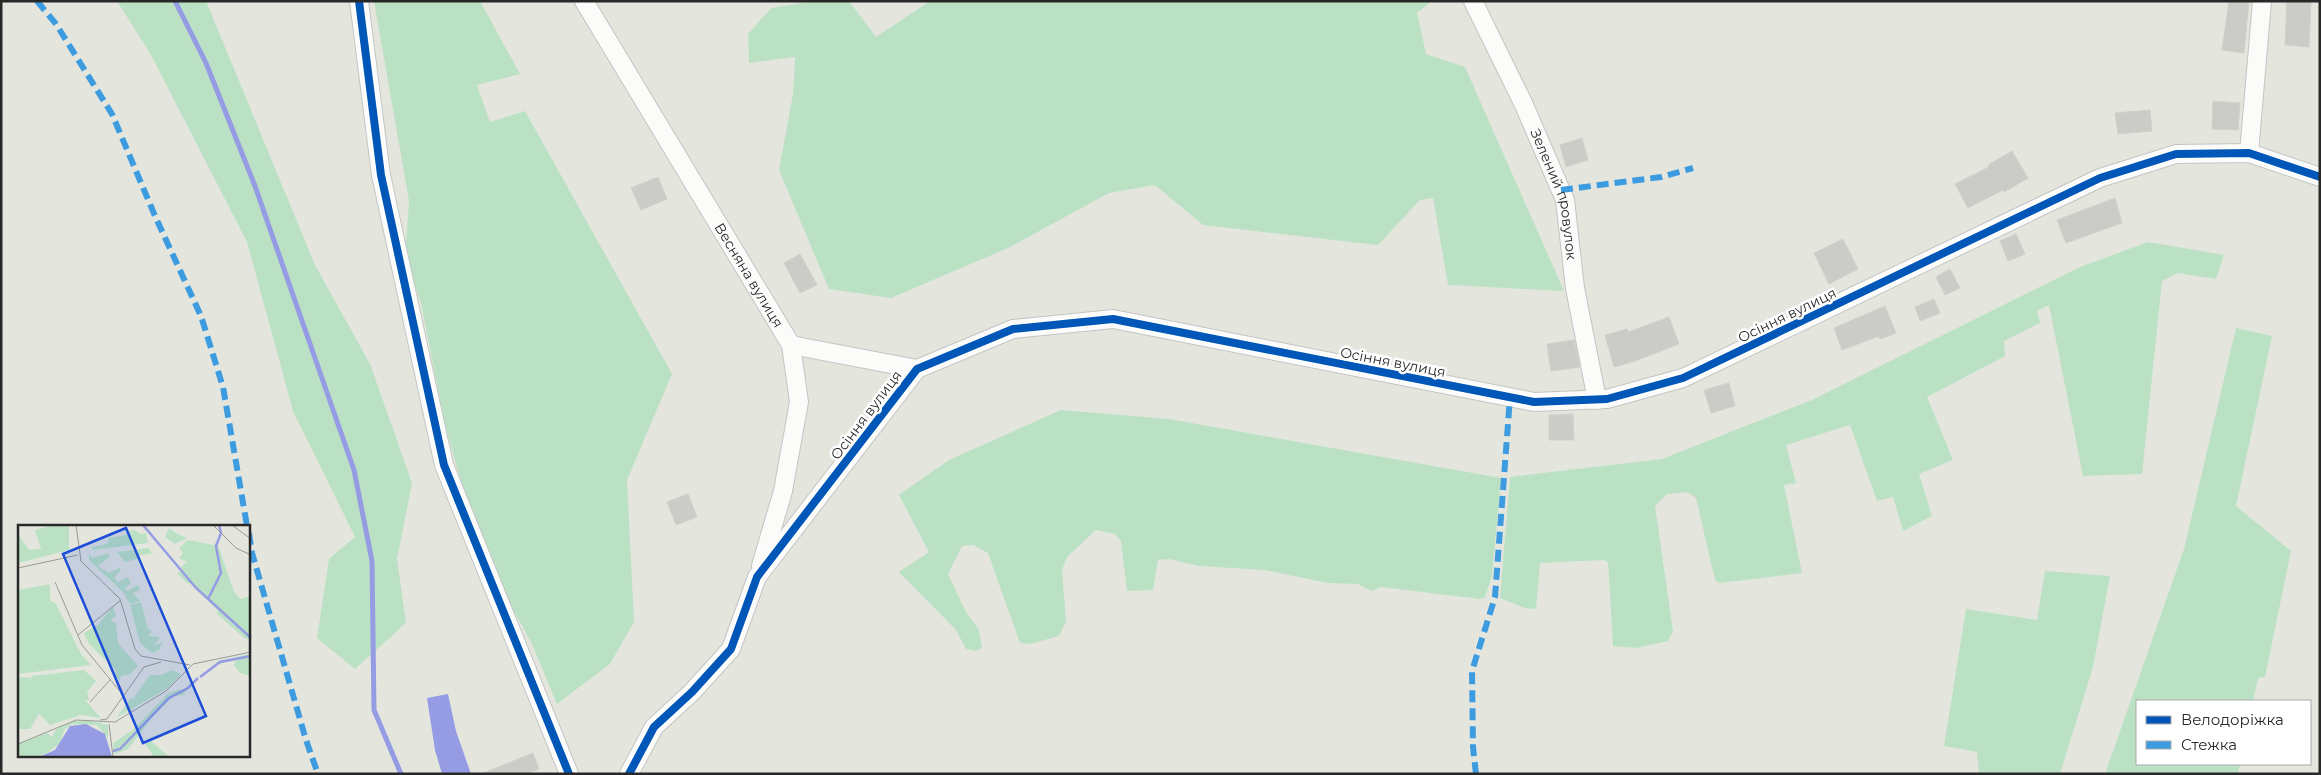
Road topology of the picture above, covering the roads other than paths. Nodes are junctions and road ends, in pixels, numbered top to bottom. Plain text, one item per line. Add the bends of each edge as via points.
1 (359, 1) edge
2 (1473, 1) edge
3 (2262, 1) edge
4 (586, 2) edge
5 (2248, 153) junction
6 (2320, 177) edge
7 (791, 345) junction
8 (917, 368) junction
9 (1597, 400) junction
10 (757, 577) junction
11 (569, 774) edge
12 (629, 774) edge

1 - 11 street via 381,175 444,465
2 - 9 street, Зелений провулок via 1524,105 1565,200 1575,288
3 - 5 street
4 - 7 street, Весняна вулиця
5 - 6 street, Осіння вулиця
5 - 9 street, Осіння вулиця via 2176,154 2100,178 1683,378
7 - 8 street
7 - 10 street, Весняна вулиця via 798,402 783,491
8 - 9 street, Осіння вулиця via 1013,329 1113,319 1534,402
8 - 10 street, Осіння вулиця
10 - 12 street, Осіння вулиця via 731,649 654,727

